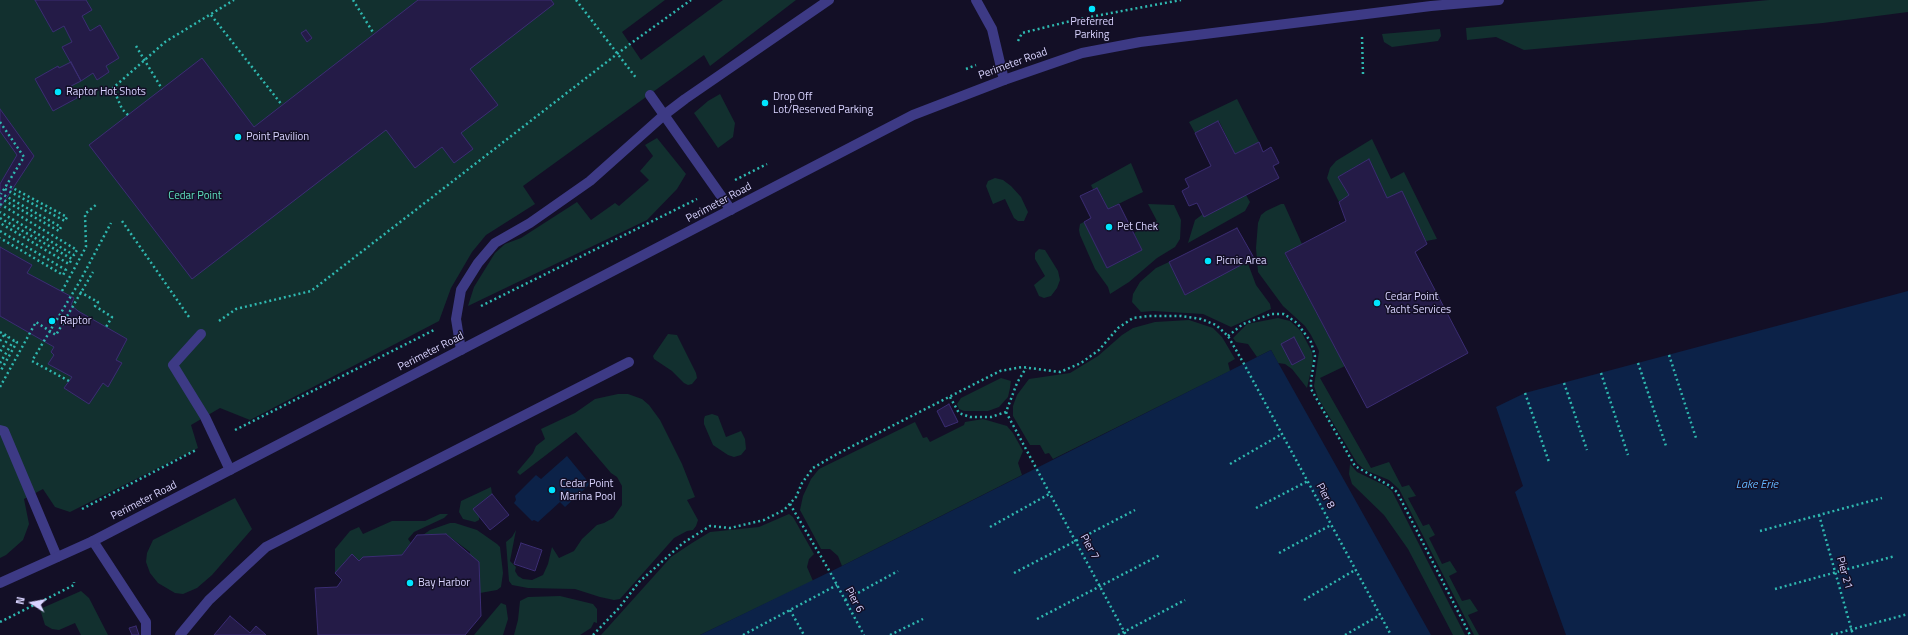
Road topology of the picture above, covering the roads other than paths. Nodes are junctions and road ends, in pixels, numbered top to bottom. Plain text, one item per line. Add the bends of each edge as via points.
1 (829, 0) edge
2 (976, 0) edge
3 (1499, 0) edge
4 (1431, 3) edge
5 (1004, 80) junction
6 (650, 95) road end
7 (664, 115) junction
8 (731, 210) junction
9 (201, 334) road end
10 (461, 350) junction
11 (629, 362) dead end
12 (0, 430) edge
13 (230, 470) junction
14 (93, 541) junction
15 (57, 556) junction
16 (0, 583) edge
17 (146, 635) edge
18 (180, 635) edge

1 - 7 street
2 - 5 street via 992,29
3 - 4 street, Perimeter Road
4 - 5 street, Perimeter Road via 1140,42 1082,53
5 - 8 street, Perimeter Road via 913,115
6 - 7 street
7 - 8 street
7 - 10 street via 590,181 530,223 496,243 478,263 461,290 456,319
8 - 10 street, Perimeter Road
9 - 13 street via 173,365 205,417
10 - 13 street, Perimeter Road
11 - 18 street via 266,547 209,600
12 - 15 street via 4,431
13 - 14 street, Perimeter Road
14 - 15 street, Perimeter Road
14 - 17 street via 146,622
15 - 16 street, Perimeter Road

